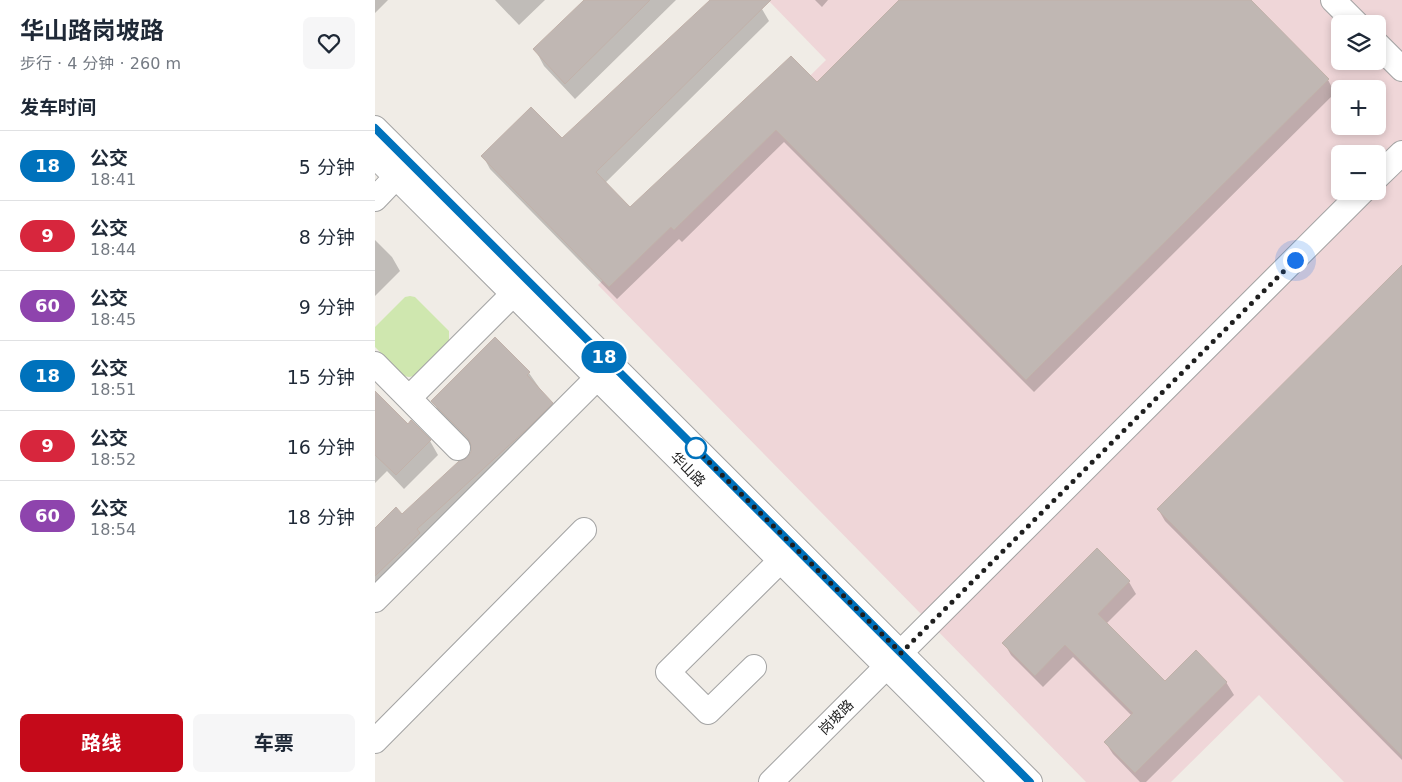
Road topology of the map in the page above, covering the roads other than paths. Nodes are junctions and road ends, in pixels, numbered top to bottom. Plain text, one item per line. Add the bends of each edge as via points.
1 (1333, 0) edge
2 (1348, 15) edge
3 (1386, 53) edge
4 (1402, 69) edge
5 (375, 128) edge
6 (1402, 153) edge
7 (375, 156) edge
8 (1386, 168) edge
9 (396, 177) junction
10 (375, 199) edge
11 (1354, 200) edge
12 (513, 294) junction
13 (375, 364) edge
14 (597, 378) junction
15 (409, 398) junction
16 (459, 448) dead end
17 (584, 530) dead end
18 (780, 560) junction
19 (375, 600) edge
20 (894, 660) junction
21 (754, 667) dead end
22 (375, 741) edge
23 (771, 782) edge
24 (1002, 782) edge
25 (1030, 782) edge

1 - 2 street
3 - 4 street
5 - 20 street, 华山路
6 - 8 street
7 - 9 street, 华山路
9 - 10 street
9 - 12 street, 华山路
11 - 20 street, 岗坡路
12 - 14 street, 华山路
12 - 15 street
13 - 15 street
14 - 18 street, 华山路
14 - 19 street
15 - 16 street
17 - 22 street
18 - 20 street, 华山路
18 - 21 street via 668,672 709,712
20 - 23 street, 岗坡路
20 - 24 street, 华山路
20 - 25 street, 华山路

